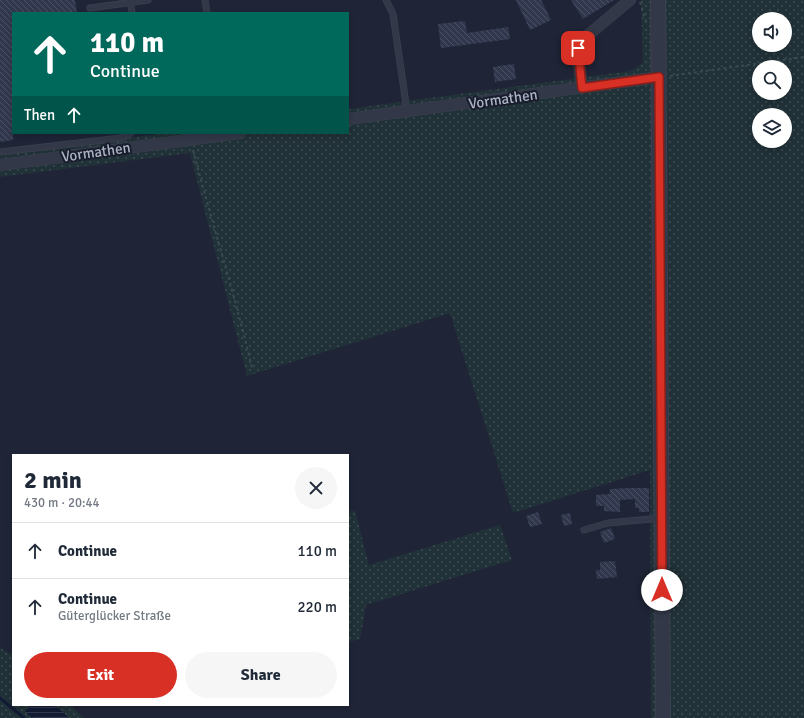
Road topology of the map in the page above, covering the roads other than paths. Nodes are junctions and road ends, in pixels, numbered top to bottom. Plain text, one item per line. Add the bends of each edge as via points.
1 (148, 0) edge
2 (205, 0) edge
3 (386, 0) edge
4 (630, 0) edge
5 (658, 0) edge
6 (130, 1) edge
7 (90, 8) dead end
8 (132, 12) edge
9 (206, 12) edge
10 (659, 77) junction
11 (582, 88) junction
12 (407, 112) junction
13 (349, 119) edge
14 (129, 134) edge
15 (222, 134) edge
16 (0, 152) edge
17 (0, 165) edge
18 (662, 518) junction
19 (584, 530) dead end
20 (663, 718) edge

1 - 6 lane
2 - 9 lane
3 - 12 lane via 392,14
4 - 11 street via 581,41 578,55
5 - 10 street
6 - 7 lane
6 - 8 lane
10 - 11 street, Vormathen
10 - 18 street
11 - 12 street, Vormathen
12 - 13 street, Vormathen
14 - 16 lane via 121,138
15 - 17 street, Vormathen
18 - 19 lane via 608,523
18 - 20 street

